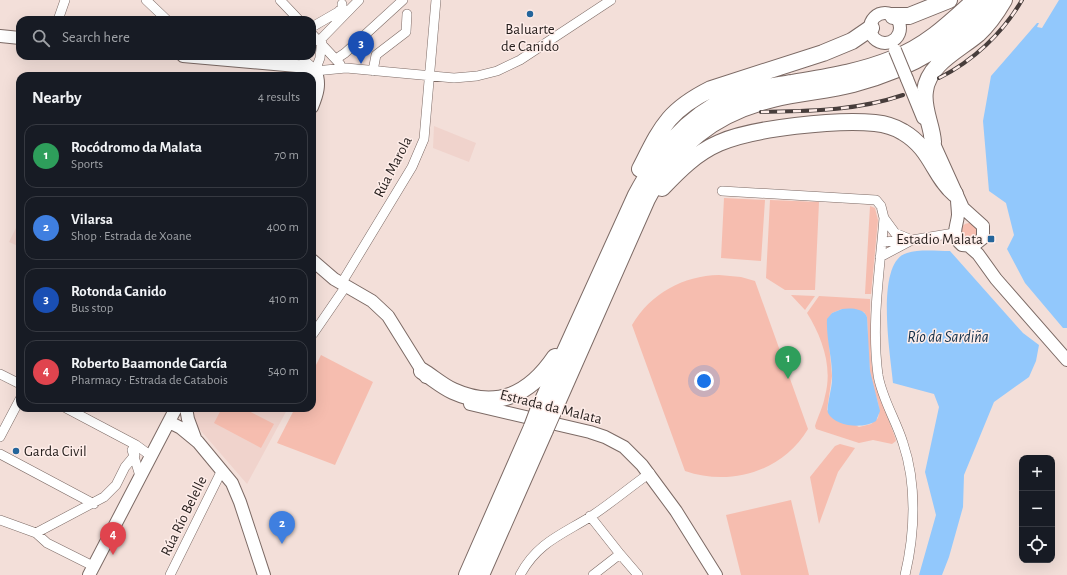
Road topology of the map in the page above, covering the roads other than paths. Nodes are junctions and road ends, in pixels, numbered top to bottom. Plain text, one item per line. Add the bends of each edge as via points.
1 (64, 0) edge
2 (146, 0) edge
3 (280, 0) edge
4 (403, 0) edge
5 (611, 0) edge
6 (949, 0) edge
7 (975, 0) edge
8 (991, 0) edge
9 (1004, 0) edge
10 (435, 1) edge
11 (341, 2) edge
12 (356, 3) edge
13 (407, 14) dead end
14 (59, 16) edge
15 (163, 16) edge
16 (295, 16) edge
17 (894, 16) junction
18 (316, 25) edge
19 (871, 28) junction
20 (0, 36) edge
21 (16, 38) edge
22 (316, 39) edge
23 (321, 45) junction
24 (893, 46) junction
25 (336, 59) junction
26 (284, 60) edge
27 (304, 60) edge
28 (346, 68) junction
29 (373, 70) junction
30 (315, 71) junction
31 (316, 74) edge
32 (429, 76) junction
33 (316, 93) edge
34 (933, 142) junction
35 (722, 192) dead end
36 (956, 196) junction
37 (884, 218) junction
38 (973, 218) junction
39 (956, 228) junction
40 (983, 238) junction
41 (912, 240) junction
42 (882, 242) junction
43 (970, 247) junction
44 (623, 255) junction
45 (880, 257) junction
46 (606, 259) junction
47 (984, 261) junction
48 (316, 263) edge
49 (344, 285) junction
50 (316, 329) edge
51 (569, 340) junction
52 (1067, 360) edge
53 (422, 371) junction
54 (0, 374) edge
55 (16, 382) edge
56 (16, 407) edge
57 (74, 412) edge
58 (545, 413) junction
59 (173, 414) edge
60 (187, 414) edge
61 (538, 428) junction
62 (0, 437) edge
63 (123, 438) junction
64 (198, 442) junction
65 (0, 454) edge
66 (135, 455) junction
67 (151, 456) junction
68 (222, 470) junction
69 (650, 473) junction
70 (140, 476) junction
71 (94, 504) junction
72 (590, 516) junction
73 (0, 520) edge
74 (36, 533) junction
75 (620, 554) junction
76 (91, 570) edge
77 (170, 575) edge
78 (264, 575) edge
79 (467, 575) edge
80 (481, 575) edge
81 (520, 575) edge
82 (593, 575) edge
83 (638, 575) edge
84 (716, 575) edge
85 (904, 575) edge

1 - 14 street
2 - 15 street
3 - 16 street
4 - 25 street
5 - 32 street via 507,67 476,76
6 - 17 highway via 909,16
7 - 46 highway via 943,29 893,59 867,68 731,96 703,113 671,140 651,168
8 - 44 highway via 965,27 939,47 895,70 852,84 774,98 738,109 707,126 680,151 658,177
9 - 34 highway via 978,33 933,71 928,80 925,104 933,132
10 - 32 street, Rúa Marola
11 - 12 street via 347,7
11 - 18 street via 342,8 338,12
12 - 23 street via 324,35
13 - 29 street via 406,32 376,54
17 - 19 main road via 880,14 873,20
17 - 24 main road via 899,23 900,32
19 - 24 main road via 871,33 877,40
19 - 46 highway via 852,41 824,53 711,89 682,106 669,118 657,135 639,171 613,234
20 - 21 main road
22 - 23 street
23 - 25 street
23 - 30 street
24 - 34 main road, bridge
25 - 28 street
26 - 30 main road
27 - 30 street
28 - 29 street
28 - 30 street
29 - 32 street
31 - 33 main road via 319,82
32 - 49 street, Rúa Marola via 424,140 412,167
34 - 36 main road
35 - 37 street via 876,200 881,206
36 - 38 main road
36 - 39 main road
36 - 44 highway via 924,149 913,138 891,126 845,122 744,134 719,143 696,156 678,171 660,191
37 - 41 street via 895,233
37 - 42 street
38 - 39 main road via 964,218
38 - 40 main road via 983,226
39 - 41 street
39 - 43 main road via 958,242
40 - 43 main road
40 - 47 main road
41 - 42 street
41 - 45 street
42 - 45 street
43 - 47 main road
44 - 58 highway
45 - 85 street via 875,323 878,376 906,450 912,492 911,540
46 - 51 highway
47 - 52 main road via 996,279
48 - 49 main road, Estrada da Malata
49 - 50 street, Rúa Marola
49 - 53 main road, Estrada da Malata via 372,301 388,316
51 - 53 highway via 533,384 511,396 475,398 451,390
51 - 58 highway
53 - 69 main road, Estrada da Malata via 435,387 455,399 604,437 632,454
54 - 55 street
56 - 62 street
57 - 63 street
58 - 61 highway, bridge
59 - 60 main road
59 - 64 main road via 181,428
59 - 67 main road
60 - 64 main road
61 - 79 highway
61 - 80 highway
63 - 66 street
63 - 67 street
64 - 68 main road
65 - 71 street
66 - 70 street
66 - 71 street via 125,467 116,485
67 - 70 main road
68 - 77 street, Rúa Río Belelle
68 - 78 main road via 240,502
69 - 72 street
69 - 84 main road, Estrada da Malata
70 - 76 main road
71 - 74 street
72 - 75 street
72 - 81 street via 547,542 528,560
73 - 74 street
74 - 76 street via 47,543
75 - 82 street
75 - 83 street

